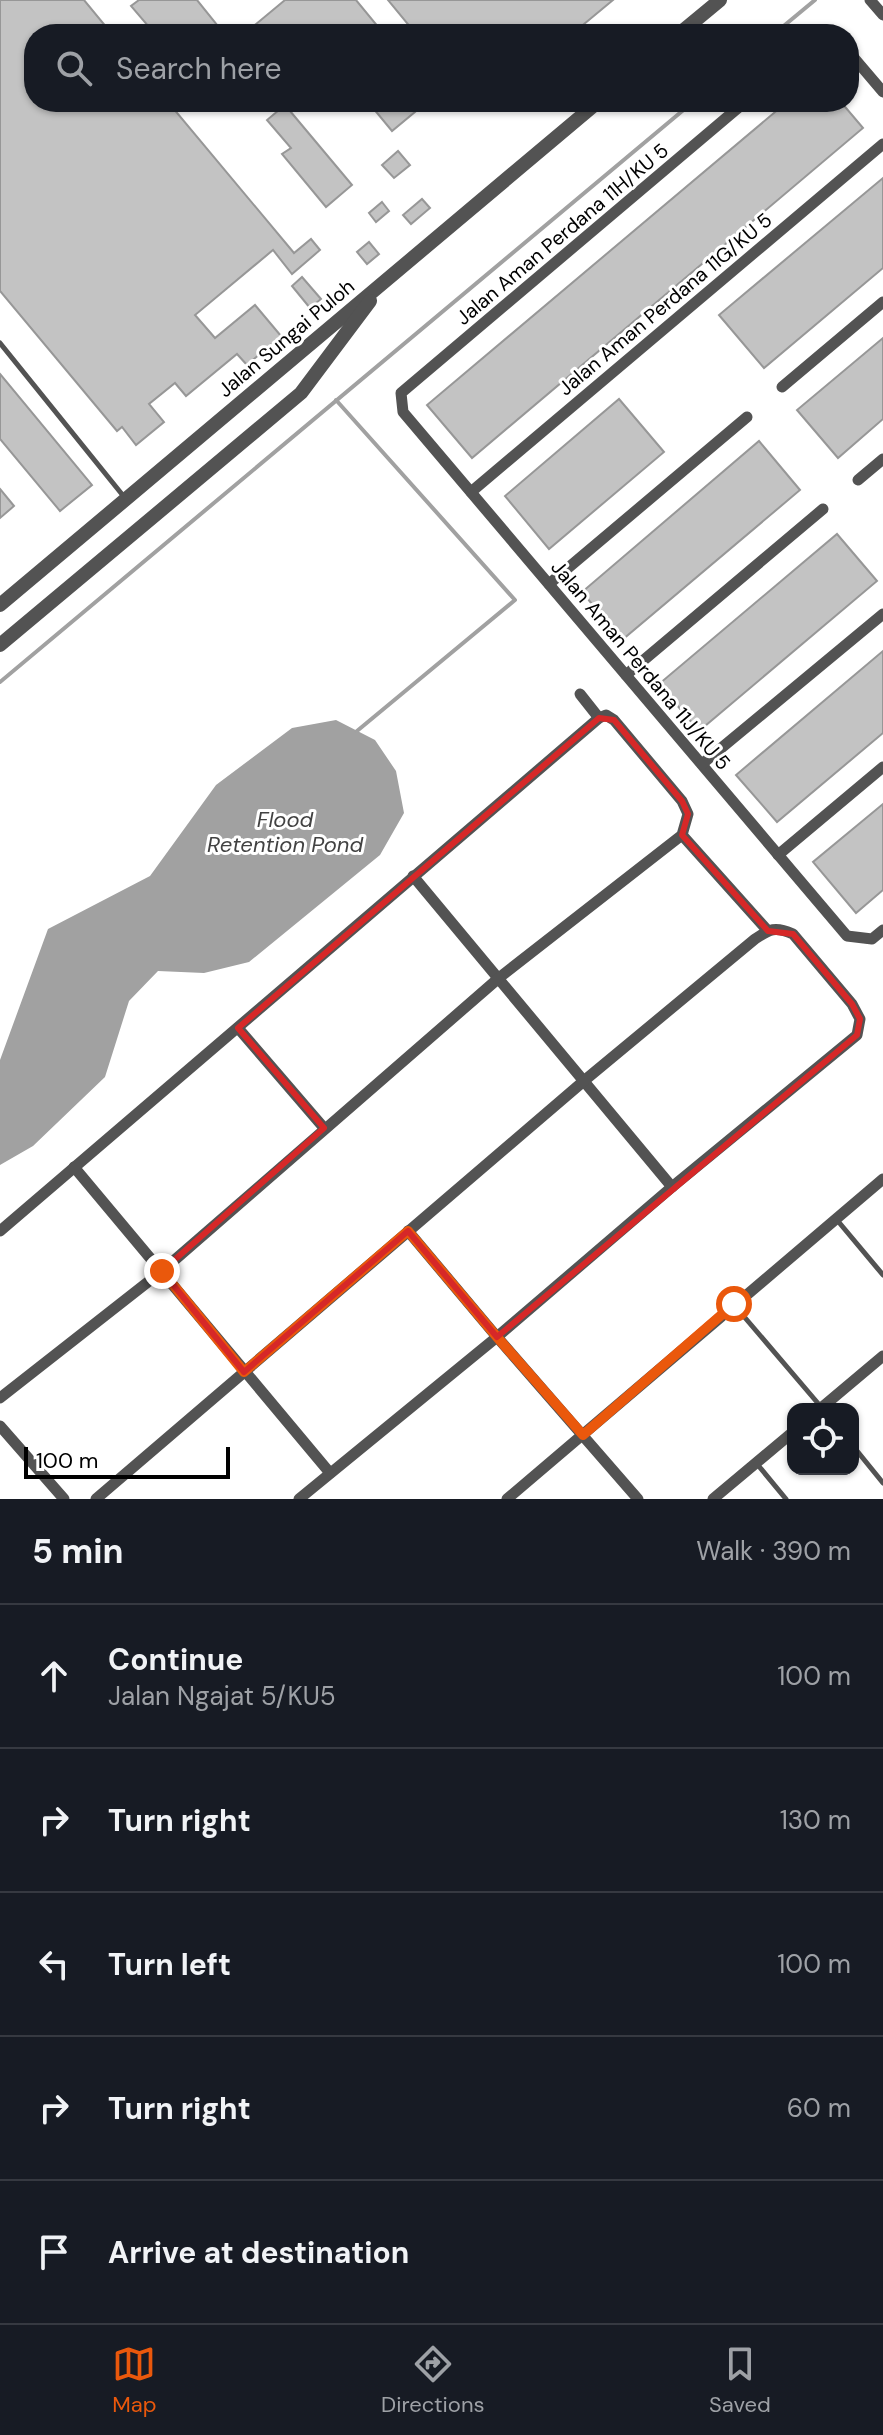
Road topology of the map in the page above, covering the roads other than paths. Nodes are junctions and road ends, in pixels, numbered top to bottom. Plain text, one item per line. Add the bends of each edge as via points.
1 (720, 0) edge
2 (870, 0) edge
3 (883, 15) edge
4 (691, 24) edge
5 (859, 64) edge
6 (883, 92) edge
7 (586, 112) edge
8 (733, 112) edge
9 (883, 144) edge
10 (385, 281) junction
11 (883, 302) edge
12 (0, 343) edge
13 (782, 387) dead end
14 (401, 393) joint
15 (747, 417) dead end
16 (883, 459) edge
17 (858, 480) dead end
18 (471, 492) junction
19 (126, 499) junction
20 (823, 509) dead end
21 (549, 584) junction
22 (0, 605) edge
23 (883, 614) edge
24 (0, 645) edge
25 (626, 675) junction
26 (580, 694) dead end
27 (599, 718) junction
28 (702, 764) junction
29 (883, 767) edge
30 (682, 835) junction
31 (778, 855) junction
32 (413, 876) junction
33 (883, 930) edge
34 (768, 931) junction
35 (500, 977) junction
36 (238, 1028) junction
37 (585, 1080) junction
38 (324, 1128) junction
39 (74, 1167) junction
40 (883, 1179) edge
41 (672, 1187) junction
42 (836, 1219) junction
43 (0, 1231) edge
44 (408, 1231) junction
45 (162, 1271) junction
46 (883, 1275) edge
47 (734, 1304) junction
48 (497, 1337) junction
49 (883, 1356) edge
50 (244, 1372) junction
51 (0, 1398) edge
52 (816, 1403) edge
53 (828, 1403) edge
54 (0, 1426) edge
55 (583, 1435) junction
56 (787, 1437) edge
57 (859, 1453) edge
58 (756, 1463) junction
59 (330, 1473) junction
60 (883, 1483) edge
61 (64, 1499) edge
62 (96, 1499) edge
63 (299, 1499) edge
64 (507, 1499) edge
65 (638, 1499) edge
66 (713, 1499) edge
67 (786, 1499) edge

1 - 4 street
2 - 3 street
5 - 6 street
7 - 10 street, Jalan Sungai Puloh
8 - 14 street, Jalan Aman Perdana 11H/KU 5
9 - 18 street, Jalan Aman Perdana 11G/KU 5
10 - 19 street, Jalan Sungai Puloh
10 - 24 street via 301,393
11 - 13 street
12 - 19 lane
14 - 18 street, Jalan Aman Perdana 11J/KU 5 via 403,412
15 - 21 street
16 - 17 street
18 - 21 street, Jalan Aman Perdana 11J/KU 5
19 - 22 street, Jalan Sungai Puloh
20 - 25 street
21 - 25 street, Jalan Aman Perdana 11J/KU 5
23 - 28 street
25 - 28 street, Jalan Aman Perdana 11J/KU 5
26 - 27 street
27 - 30 street via 614,720 682,801 688,814
27 - 32 street
28 - 31 street, Jalan Aman Perdana 11J/KU 5
29 - 31 street
30 - 34 street
30 - 35 street
31 - 33 street, Jalan Aman Perdana 11J/KU 5 via 847,936 872,939
32 - 35 street
32 - 36 street
34 - 37 street
34 - 41 street via 780,928 793,934 856,1011 857,1035
35 - 37 street
35 - 38 street
36 - 38 street
36 - 39 street
37 - 41 street
37 - 44 street
38 - 45 street
39 - 43 street
39 - 45 street
40 - 42 street
41 - 48 street
42 - 46 lane
42 - 47 street
44 - 48 street
44 - 50 street
45 - 50 street
45 - 51 street
47 - 52 lane
47 - 55 street
48 - 55 street
48 - 59 street
49 - 53 street
50 - 59 street
50 - 62 street
54 - 61 street
55 - 64 street
55 - 65 street
56 - 58 street
57 - 60 lane
58 - 66 street
58 - 67 lane
59 - 63 street

